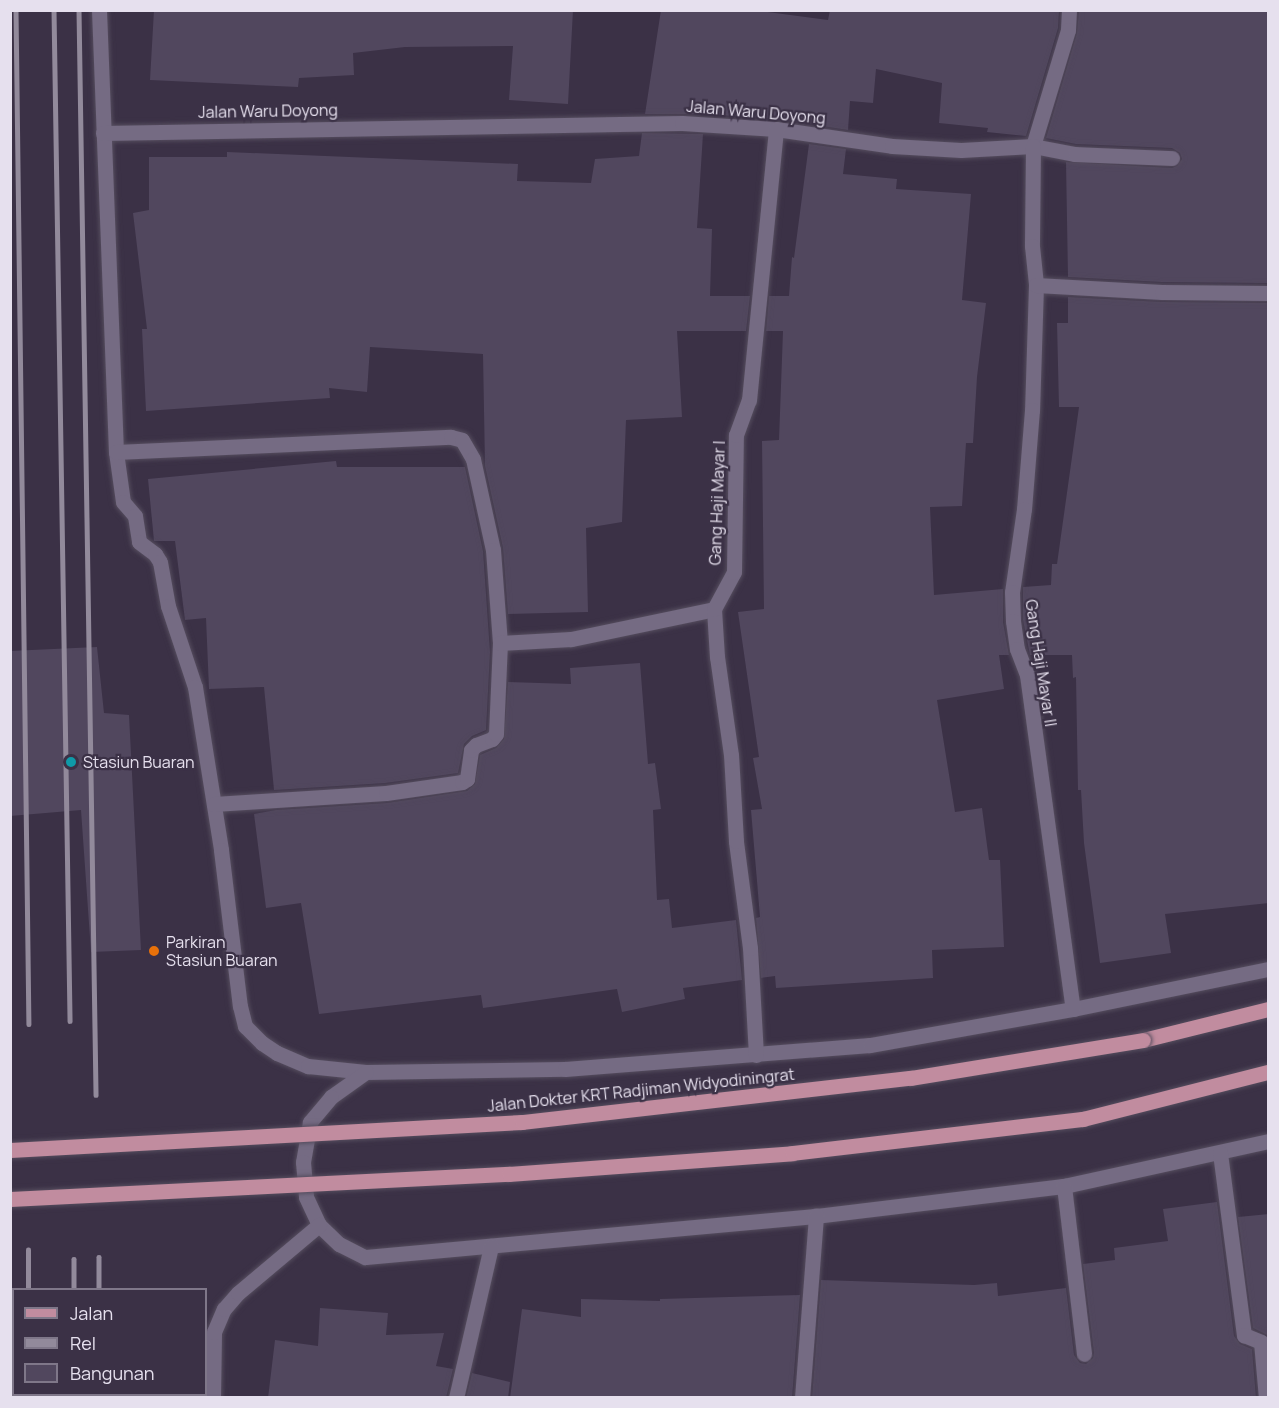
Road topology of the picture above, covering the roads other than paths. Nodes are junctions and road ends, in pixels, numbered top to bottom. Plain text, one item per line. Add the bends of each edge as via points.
1 (99, 10) edge
2 (1069, 10) edge
3 (776, 129) junction
4 (103, 133) junction
5 (1032, 146) junction
6 (1172, 158) dead end
7 (1036, 285) junction
8 (1269, 293) edge
9 (116, 452) junction
10 (714, 609) junction
11 (500, 643) junction
12 (214, 804) junction
13 (1269, 969) edge
14 (1073, 1009) junction
15 (1269, 1010) edge
16 (756, 1054) junction
17 (366, 1072) junction
18 (1269, 1072) edge
19 (1269, 1141) edge
20 (10, 1150) edge
21 (1220, 1153) junction
22 (1064, 1186) junction
23 (10, 1199) edge
24 (816, 1216) junction
25 (319, 1225) junction
26 (491, 1246) junction
27 (1084, 1354) dead end
28 (213, 1398) edge
29 (456, 1398) edge
30 (801, 1398) edge
31 (1266, 1398) edge

1 - 4 street, Jalan Dokter KRT Radjiman Widyodiningrat
2 - 5 street via 1068,30
3 - 4 street, Jalan Waru Doyong via 607,122
3 - 5 street, Jalan Waru Doyong via 892,146 961,150
3 - 10 street, Gang Haji Mayar I via 749,400 736,435 734,572
4 - 9 street, Jalan Dokter KRT Radjiman Widyodiningrat
5 - 6 street, Jalan Waru Doyong via 1076,154
5 - 7 street
7 - 8 street
7 - 14 street, Gang Haji Mayar II via 1032,410 1012,592 1013,621 1017,649 1027,675
9 - 11 street via 451,437 462,440 473,459 493,550
9 - 12 street, Jalan Dokter KRT Radjiman Widyodiningrat via 123,502 135,516 139,543 160,562 168,606 195,687
10 - 11 street via 571,639
10 - 16 street via 750,948
11 - 12 street via 496,734 471,750 467,779 462,782 386,793
12 - 17 street, Jalan Dokter KRT Radjiman Widyodiningrat via 244,1026 262,1043 308,1066
13 - 14 street, Jalan Dokter KRT Radjiman Widyodiningrat
14 - 16 street, Jalan Dokter KRT Radjiman Widyodiningrat via 870,1045
15 - 20 main road, Jalan Dokter KRT Radjiman Widyodiningrat, bridge via 1143,1040 911,1078 522,1122
16 - 17 street, Jalan Dokter KRT Radjiman Widyodiningrat via 565,1069
17 - 25 street via 331,1097 310,1122 303,1162 306,1197
18 - 23 main road, bridge via 1083,1119 792,1152 509,1174
19 - 21 street
21 - 22 street
21 - 31 street via 1244,1335 1261,1342
22 - 24 street
22 - 27 street
24 - 26 street
24 - 30 street
25 - 26 street via 339,1244 365,1257
25 - 28 street via 224,1309 214,1332
26 - 29 street

